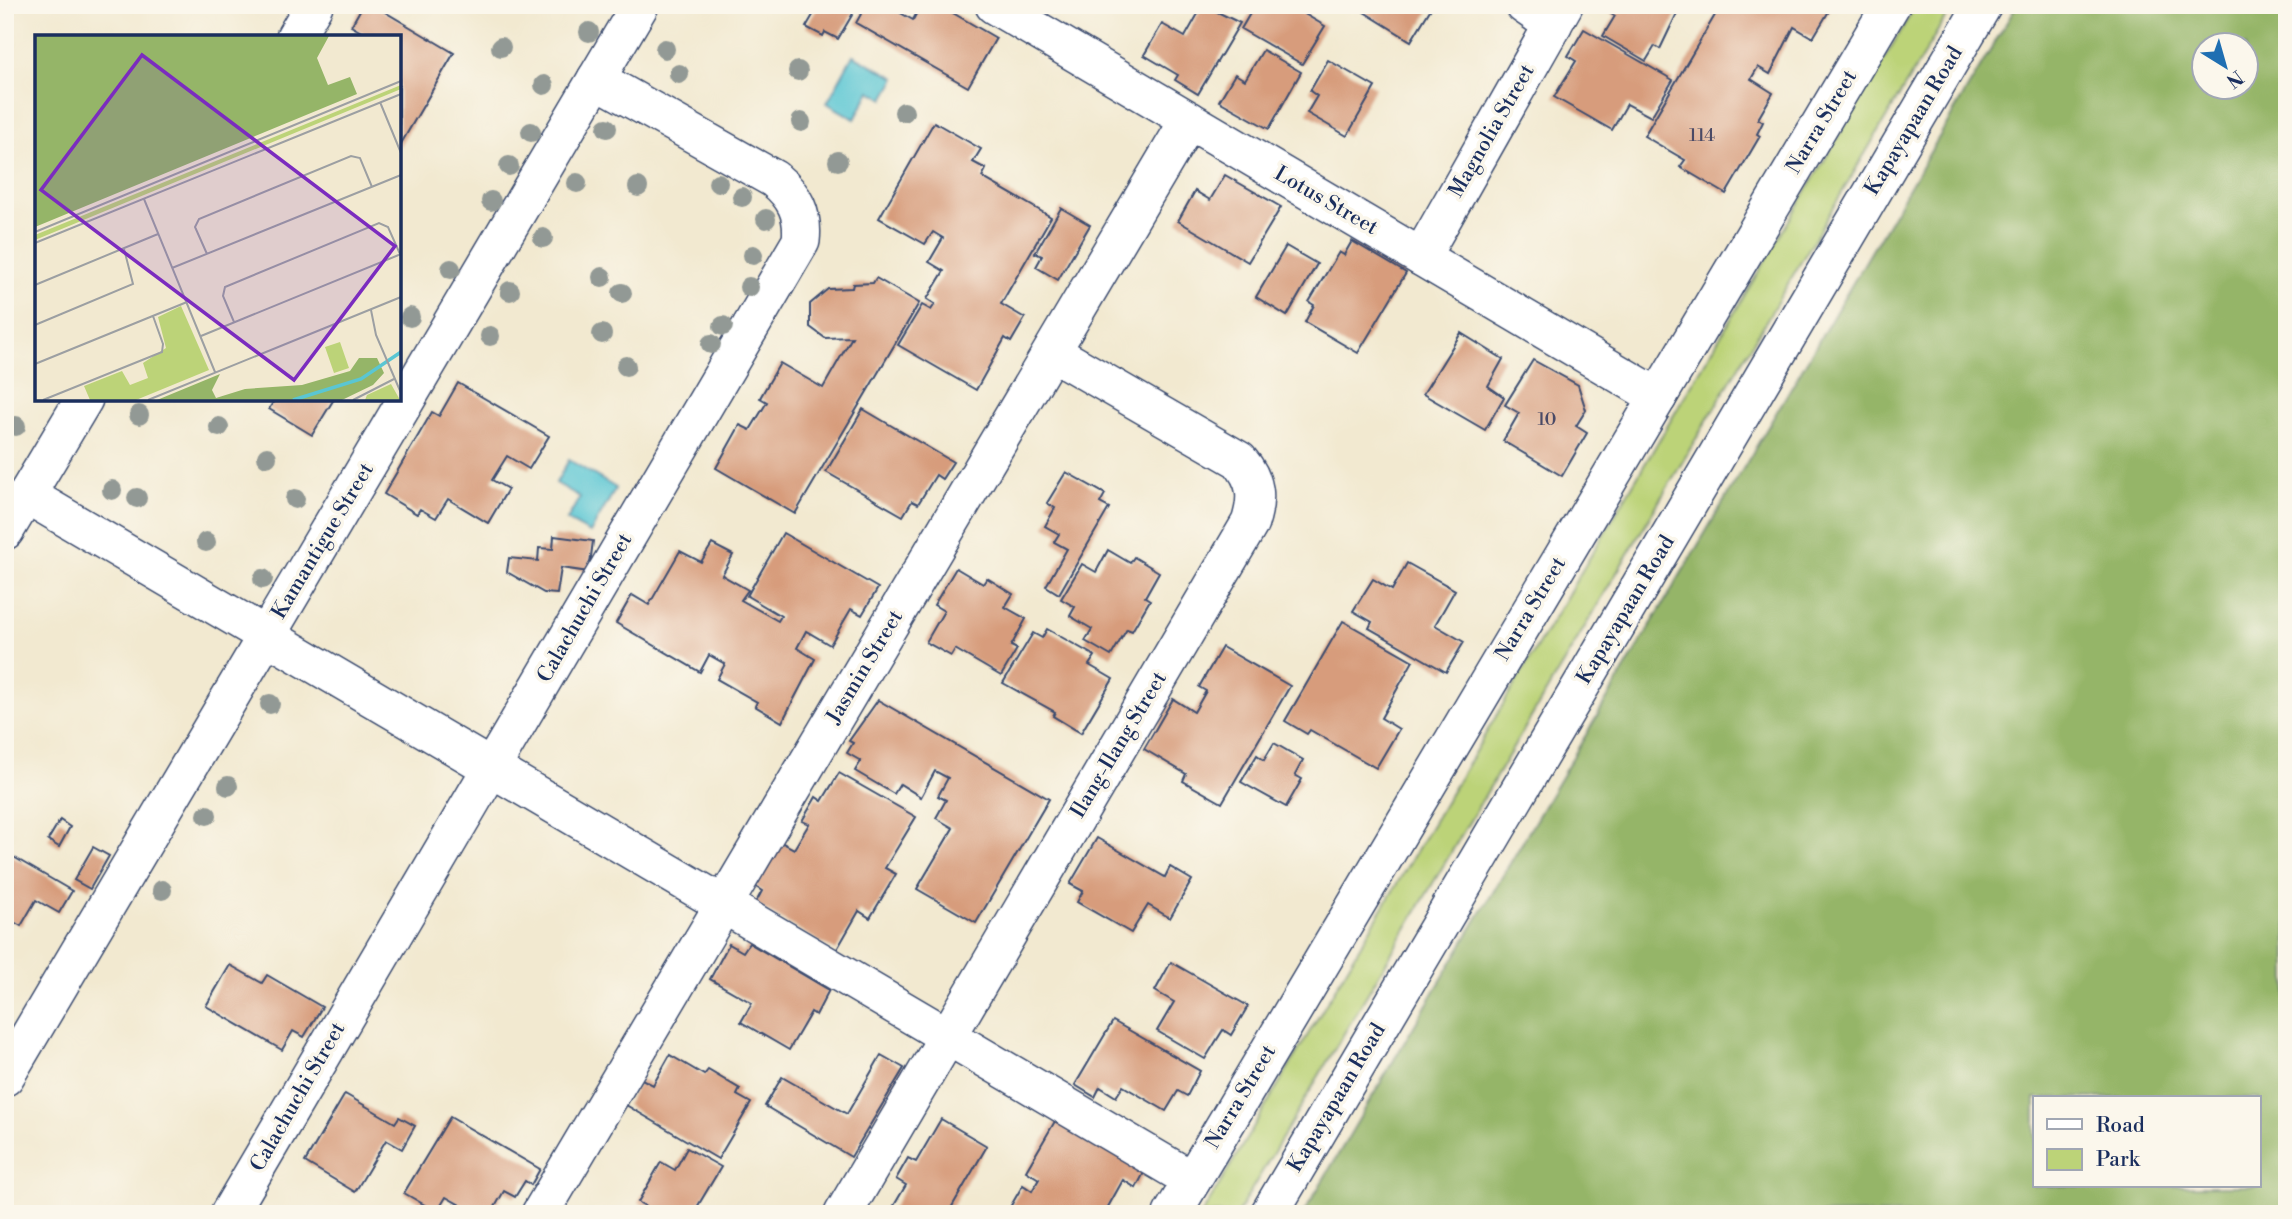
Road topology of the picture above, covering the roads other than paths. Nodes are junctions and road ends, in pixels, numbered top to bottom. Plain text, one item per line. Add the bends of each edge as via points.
1 (314, 5) edge
2 (640, 5) edge
3 (994, 5) edge
4 (1891, 5) edge
5 (1983, 5) edge
6 (1547, 12) edge
7 (296, 35) edge
8 (596, 79) junction
9 (1189, 120) junction
10 (1420, 257) junction
11 (1052, 352) junction
12 (1658, 397) junction
13 (83, 401) edge
14 (27, 495) junction
15 (5, 531) edge
16 (267, 636) junction
17 (491, 768) junction
18 (724, 904) junction
19 (947, 1036) junction
20 (5, 1077) edge
21 (1192, 1180) junction
22 (229, 1214) edge
23 (540, 1214) edge
24 (843, 1214) edge
25 (1172, 1214) edge
26 (1269, 1214) edge

1 - 7 street
2 - 8 street, Kamantigue Street
3 - 9 street, Lotus Street
4 - 12 street, Narra Street
5 - 26 street, Kapayapaan Road
6 - 10 street, Magnolia Street
8 - 16 street, Kamantigue Street
8 - 17 street, Calachuchi Street via 774,179 797,206 803,222 801,241
9 - 10 street, Lotus Street
9 - 11 street, Jasmin Street
10 - 12 street, Lotus Street
11 - 18 street, Jasmin Street
11 - 19 street, Ilang-Ilang Street via 1239,460 1251,473 1256,505 1250,523
12 - 21 street, Narra Street
13 - 14 street
14 - 15 street
14 - 16 street
16 - 17 street
16 - 20 street, Kamantigue Street
17 - 18 street
17 - 22 street, Calachuchi Street
18 - 19 street
18 - 23 street, Jasmin Street
19 - 21 street
19 - 24 street, Ilang-Ilang Street
21 - 25 street, Narra Street

